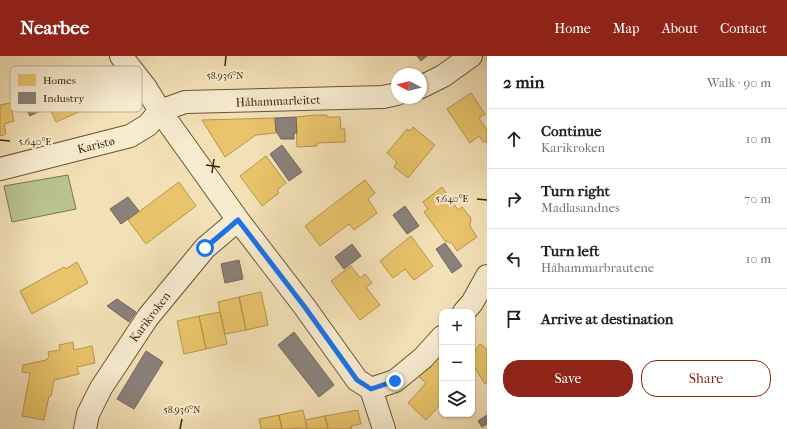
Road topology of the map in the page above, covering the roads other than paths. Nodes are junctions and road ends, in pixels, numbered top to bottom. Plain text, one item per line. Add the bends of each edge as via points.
1 (121, 56) edge
2 (471, 56) edge
3 (129, 66) edge
4 (142, 83) edge
5 (427, 84) edge
6 (391, 96) edge
7 (160, 111) junction
8 (0, 169) edge
9 (238, 220) junction
10 (487, 276) edge
11 (474, 306) edge
12 (439, 340) edge
13 (371, 389) junction
14 (85, 429) edge
15 (384, 429) edge

1 - 3 street
2 - 5 street
4 - 7 street
6 - 7 street, Håhammarleitet via 185,102
7 - 8 street, Karistø via 148,125 130,136
7 - 9 street
9 - 13 street via 357,380
9 - 14 street, Karikroken via 205,248 148,317 100,388 88,414
10 - 11 street
12 - 13 street via 423,358 395,381
13 - 15 street

